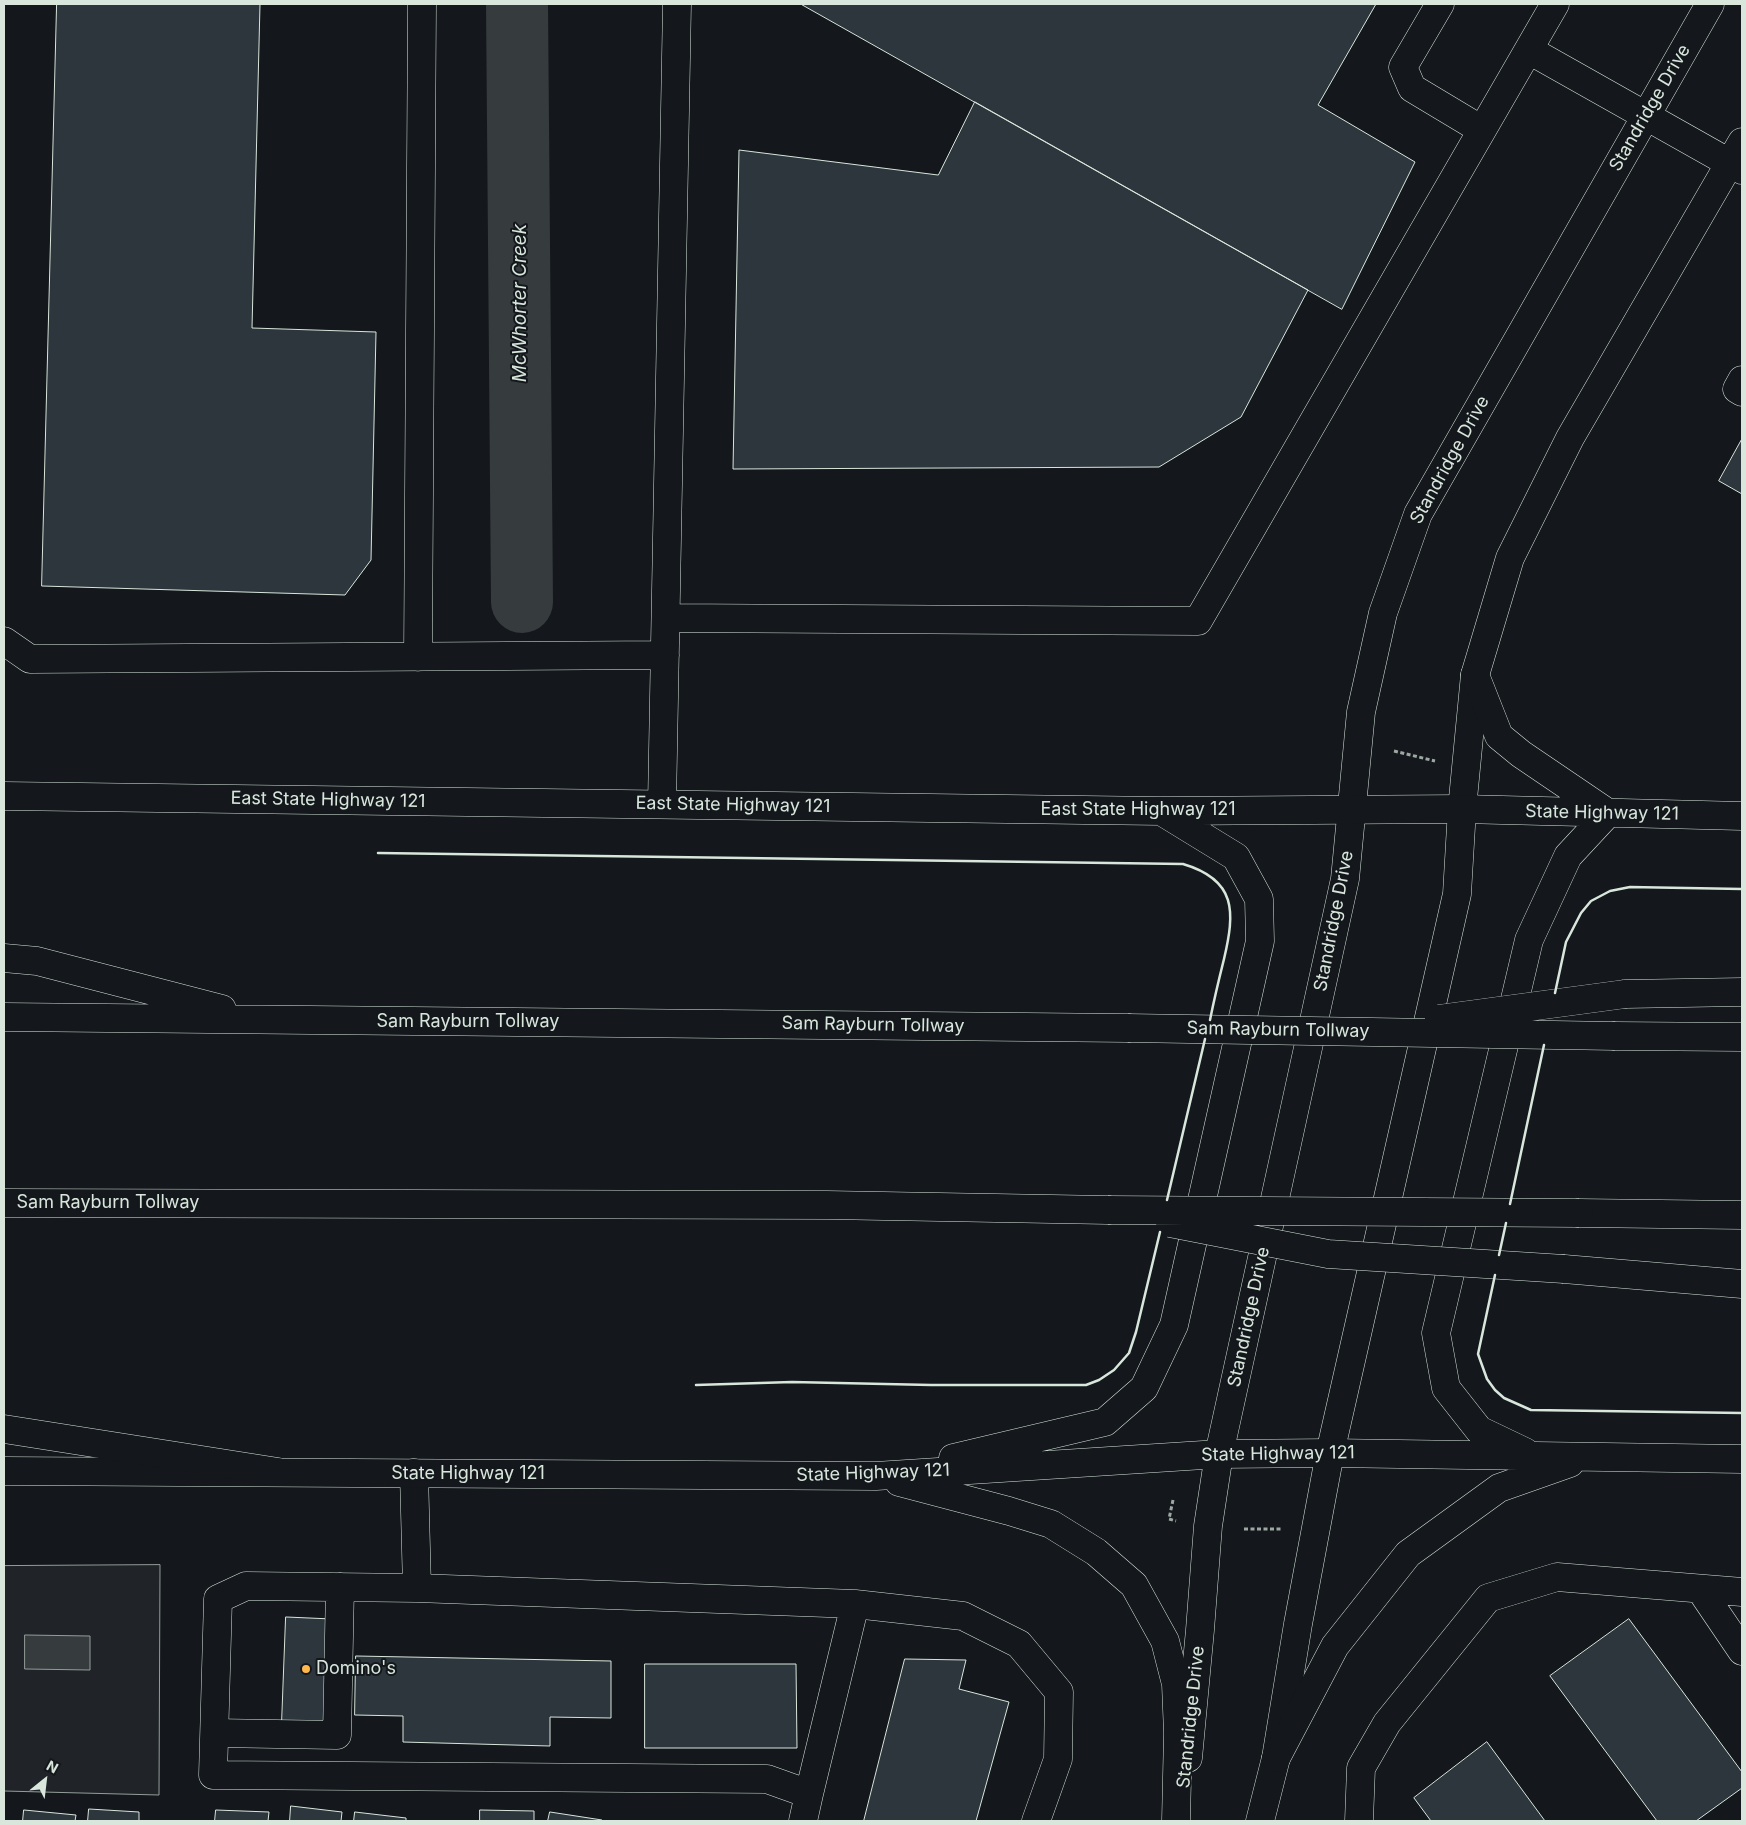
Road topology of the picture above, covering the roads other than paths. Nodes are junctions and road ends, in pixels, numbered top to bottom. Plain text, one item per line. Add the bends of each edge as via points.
1 (422, 4) edge
2 (678, 4) edge
3 (1440, 4) edge
4 (1555, 4) edge
5 (1710, 4) edge
6 (1528, 50) junction
7 (1646, 117) junction
8 (1482, 130) junction
9 (1738, 158) edge
10 (1742, 380) edge
11 (1742, 392) edge
12 (666, 618) junction
13 (4, 641) edge
14 (665, 655) junction
15 (418, 657) junction
16 (1475, 675) junction
17 (4, 796) edge
18 (662, 804) junction
19 (1352, 809) junction
20 (1462, 809) junction
21 (1161, 811) junction
22 (1608, 813) junction
23 (1742, 816) edge
24 (4, 958) edge
25 (1742, 992) edge
26 (4, 1017) edge
27 (263, 1020) junction
28 (1351, 1031) junction
29 (1742, 1037) edge
30 (4, 1203) edge
31 (1108, 1210) junction
32 (1742, 1215) edge
33 (1742, 1284) edge
34 (4, 1429) edge
35 (1330, 1453) junction
36 (1219, 1454) junction
37 (1534, 1456) junction
38 (1589, 1456) junction
39 (1742, 1459) edge
40 (4, 1471) edge
41 (278, 1472) junction
42 (414, 1473) junction
43 (876, 1476) junction
44 (340, 1586) junction
45 (417, 1588) junction
46 (1700, 1589) junction
47 (1742, 1592) edge
48 (855, 1604) junction
49 (1742, 1651) edge
50 (215, 1733) junction
51 (1276, 1758) junction
52 (809, 1794) junction
53 (802, 1821) edge
54 (1036, 1821) edge
55 (1176, 1821) edge
56 (1260, 1821) edge
57 (1359, 1821) edge

1 - 15 main road
2 - 12 main road
3 - 8 main road via 1403,67 1412,88
4 - 6 main road
5 - 7 main road, Standridge Drive
6 - 7 main road
6 - 8 main road
7 - 9 main road
7 - 19 main road, Standridge Drive via 1418,514 1383,613 1361,712
8 - 12 main road via 1198,621
9 - 16 main road via 1570,438 1510,558
10 - 11 main road via 1737,389
12 - 14 main road
13 - 15 main road via 30,658
14 - 15 main road
14 - 18 main road
16 - 20 main road
16 - 22 main road via 1499,736
17 - 18 main road, East State Highway 121
18 - 21 main road, East State Highway 121
19 - 20 main road, East State Highway 121
19 - 21 main road, East State Highway 121
19 - 36 main road, Standridge Drive via 1345,880
20 - 22 main road, State Highway 121
20 - 35 main road via 1457,894
21 - 43 main road via 1236,856 1259,900 1260,941 1174,1325 1144,1388 1105,1422
22 - 23 main road, State Highway 121
22 - 37 main road via 1568,856 1529,940 1436,1333 1446,1388 1479,1430
24 - 27 main road via 37,961
25 - 28 main road, bridge via 1625,994
26 - 27 main road, Sam Rayburn Tollway
27 - 28 main road, Sam Rayburn Tollway, bridge
28 - 29 main road, Sam Rayburn Tollway, bridge
30 - 31 main road, Sam Rayburn Tollway via 827,1205
31 - 32 main road, Sam Rayburn Tollway, bridge
31 - 33 main road, bridge via 1328,1254
34 - 41 main road
35 - 36 main road, State Highway 121
35 - 37 main road, State Highway 121
35 - 51 main road
36 - 43 main road, State Highway 121
36 - 55 main road, Standridge Drive via 1208,1526 1184,1794
37 - 38 main road, State Highway 121
38 - 39 main road, State Highway 121
38 - 51 main road via 1499,1488 1408,1554 1335,1646
40 - 41 main road, State Highway 121
41 - 42 main road, State Highway 121
42 - 43 main road, State Highway 121
42 - 45 main road
43 - 55 main road via 1051,1524 1096,1552 1134,1585 1165,1641 1176,1684
44 - 45 main road
44 - 50 main road via 246,1586 218,1599
44 - 50 main road via 337,1735
45 - 48 main road
46 - 47 main road
46 - 49 main road
46 - 57 main road via 1557,1577 1488,1598 1387,1723 1362,1768
48 - 52 main road
48 - 54 main road via 963,1616 1019,1644 1059,1692 1058,1759
50 - 52 main road via 214,1776 767,1779
51 - 56 main road
52 - 53 main road

